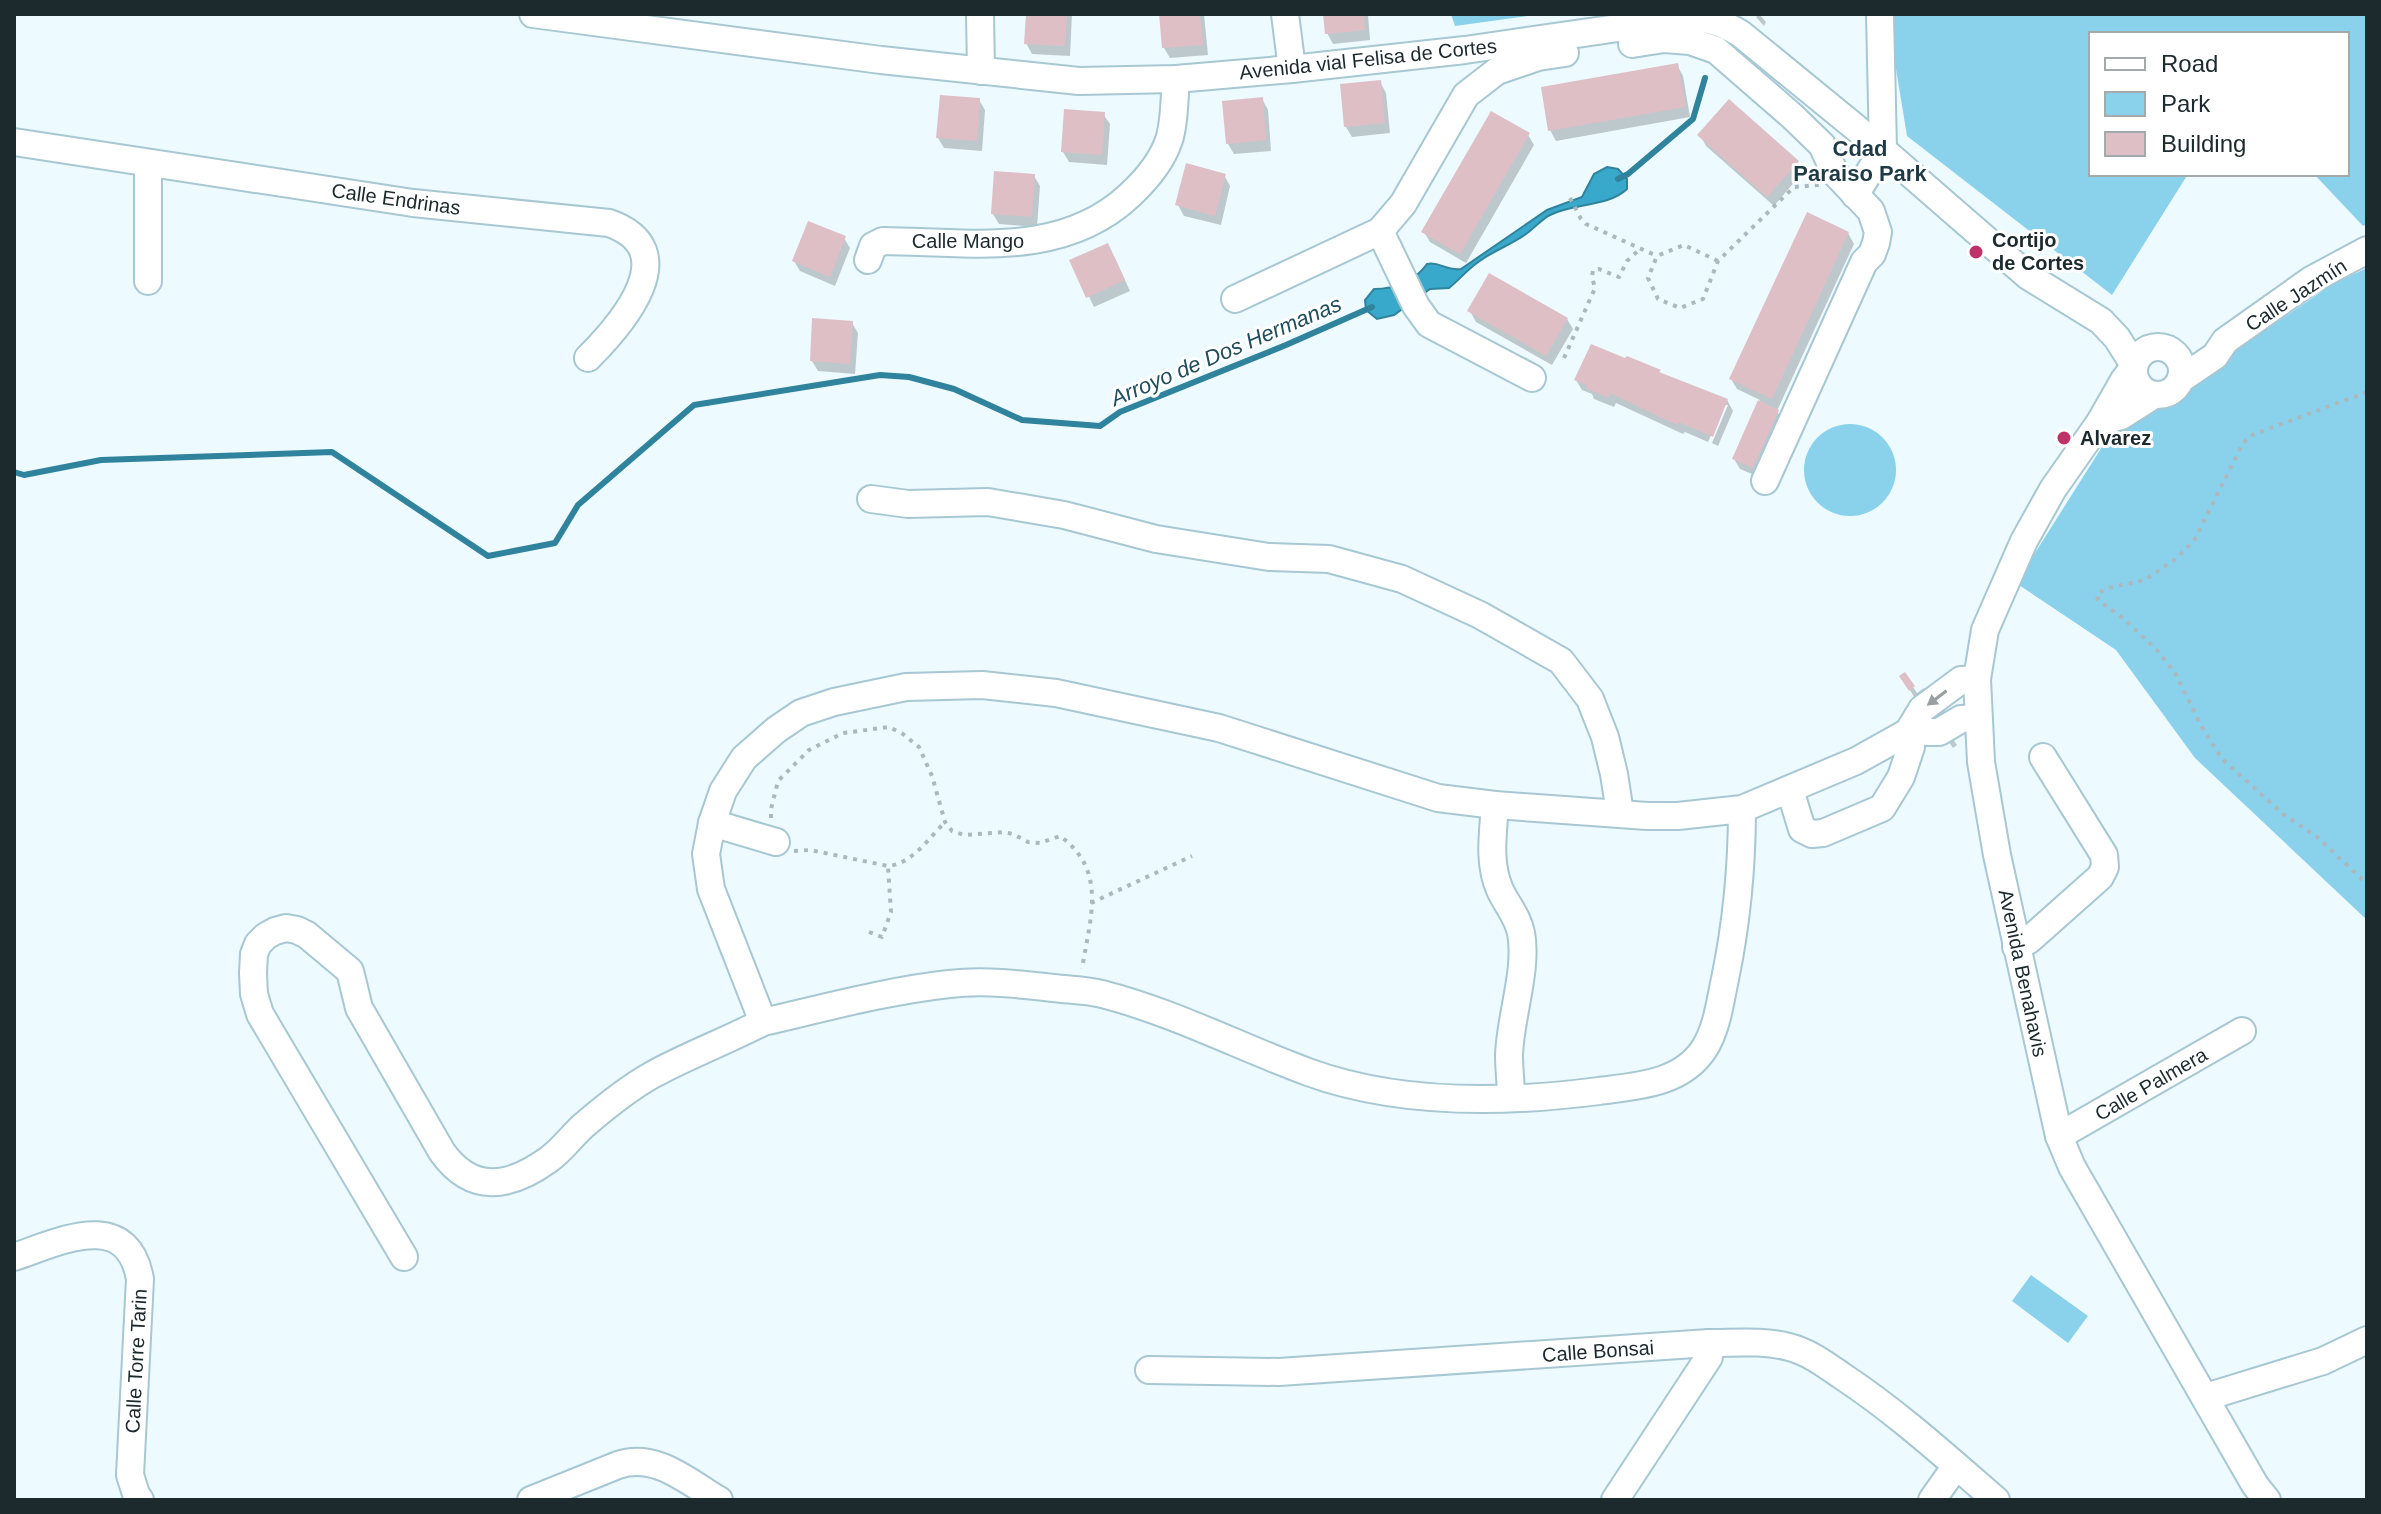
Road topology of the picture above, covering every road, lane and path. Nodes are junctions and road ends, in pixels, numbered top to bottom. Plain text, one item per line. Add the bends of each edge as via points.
1 (533, 14) edge
2 (980, 14) edge
3 (1285, 14) edge
4 (1880, 14) edge
5 (1708, 16) edge
6 (702, 25) edge
7 (1292, 69) junction
8 (981, 71) junction
9 (1176, 79) junction
10 (14, 142) edge
11 (1883, 150) junction
12 (148, 163) junction
13 (1855, 185) junction
14 (1570, 198) dead end
15 (1380, 231) junction
16 (1640, 249) junction
17 (2367, 250) edge
18 (1657, 256) junction
19 (868, 260) dead end
20 (1718, 261) junction
21 (148, 281) dead end
22 (1235, 299) dead end
23 (2101, 321) junction
24 (2225, 341) junction
25 (2162, 348) junction
26 (588, 358) dead end
27 (1564, 358) dead end
28 (2134, 366) junction
29 (1532, 378) dead end
30 (2181, 379) junction
31 (2367, 392) edge
32 (2154, 395) junction
33 (2100, 422) junction
34 (1765, 481) dead end
35 (871, 499) dead end
36 (1977, 679) junction
37 (1978, 718) junction
38 (1908, 732) junction
39 (2043, 757) dead end
40 (1790, 790) junction
41 (1495, 805) junction
42 (1742, 809) junction
43 (1620, 813) junction
44 (945, 822) junction
45 (712, 823) junction
46 (780, 848) junction
47 (1192, 856) dead end
48 (888, 866) junction
49 (2367, 884) edge
50 (1091, 903) junction
51 (869, 932) dead end
52 (2016, 947) junction
53 (1079, 991) junction
54 (763, 1022) junction
55 (2242, 1031) dead end
56 (1511, 1098) junction
57 (2059, 1136) junction
58 (14, 1257) edge
59 (404, 1257) dead end
60 (2367, 1340) edge
61 (1709, 1343) junction
62 (1149, 1370) dead end
63 (2206, 1397) junction
64 (1956, 1466) junction
65 (140, 1500) edge
66 (531, 1500) edge
67 (719, 1500) edge
68 (1615, 1500) edge
69 (1932, 1500) edge
70 (1996, 1500) edge
71 (2267, 1500) edge

1 - 6 street, Avenida vial Felisa de Cortes
2 - 8 street
3 - 7 street
4 - 11 street
5 - 7 street, Avenida vial Felisa de Cortes
5 - 11 street, Avenida vial Felisa de Cortes via 1741,34
6 - 8 street, Avenida vial Felisa de Cortes
7 - 9 street, Avenida vial Felisa de Cortes
8 - 9 street, Avenida vial Felisa de Cortes via 1079,81
9 - 19 street, Calle Mango via 1169,140 1158,161 1142,184 1097,221 1034,242 883,241 873,246
10 - 12 street, Calle Endrinas
11 - 13 street
11 - 23 street, Avenida vial Felisa de Cortes via 2028,276
12 - 21 street
12 - 26 street, Calle Endrinas via 413,203 621,227 641,247 644,274 629,311
13 - 15 street via 1835,173 1822,145 1716,50 1664,39 1538,57 1497,71 1466,95 1403,204
13 - 20 path via 1794,187
13 - 34 street via 1876,221 1876,243
14 - 16 path via 1586,224
15 - 22 street
15 - 29 street via 1429,324
16 - 18 path
16 - 27 path via 1619,277 1593,270 1595,288
17 - 24 street, Calle Jazmín via 2311,280
18 - 20 path via 1684,245
18 - 20 path via 1648,278 1658,299 1680,308 1703,299
23 - 25 street, Avenida vial Felisa de Cortes
23 - 28 street, Avenida vial Felisa de Cortes
24 - 25 street, Calle Jazmín
24 - 30 street, Calle Jazmín via 2215,356
25 - 28 street via 2139,355
25 - 30 street via 2180,362
28 - 32 street via 2139,386
28 - 33 street, Avenida Benahavis
30 - 32 street via 2170,392
31 - 49 path via 2252,435 2243,443 2195,539 2176,559 2145,580 2097,594 2175,673 2222,759
32 - 33 street via 2121,416
33 - 36 street, Avenida Benahavis via 2053,489 2006,579 1985,630
35 - 43 street via 908,504 988,502 1156,539 1269,557 1329,559 1402,579 1561,661 1590,699 1605,737
36 - 37 street, Avenida Benahavis
36 -> 38 street via 1961,680 1922,709
37 - 38 street via 1961,719 1939,732
37 - 52 street, Avenida Benahavis via 1981,762
38 - 40 street
38 - 40 street via 1911,747 1901,777 1882,808 1812,834 1802,829
39 - 52 street via 2104,855 2105,867 2100,877
40 - 42 street
41 - 43 street
41 - 45 street via 1438,798 1219,728 1056,693 982,685 906,687 801,713 744,758 723,791
41 - 56 street via 1494,874 1515,915 1523,954 1509,1054
42 - 43 street via 1678,816
42 - 56 street via 1737,921 1717,1019 1704,1050 1668,1079
44 - 46 path via 919,747 889,727 843,733 809,750 778,781 771,826
44 - 48 path via 908,859
44 - 50 path via 964,835 1004,832 1040,843 1060,836 1087,865
45 - 46 street
45 - 54 street via 706,854 711,889
46 - 48 path
47 - 50 path
48 - 51 path via 891,912 882,937
50 - 53 path
52 - 57 street, Avenida Benahavis
53 - 54 street via 993,982 951,984
53 - 56 street via 1153,1011 1311,1073 1354,1084 1406,1094
54 - 59 street via 653,1075 613,1101 548,1160 488,1184 455,1169 442,1152 359,1008 350,971 297,930 286,928 266,936 254,954 260,1014
55 - 57 street, Calle Palmera
57 - 63 street, Avenida Benahavis
58 - 65 street, Calle Torre Tarin via 95,1233 121,1242 131,1252 140,1279 130,1475
60 - 63 street via 2323,1361
61 - 62 street, Calle Bonsai via 1279,1372
61 - 64 street, Calle Bonsai via 1765,1342 1815,1358 1875,1398
61 - 68 street via 1709,1357
63 - 71 street, Avenida Benahavis
64 - 69 street
64 - 70 street, Calle Bonsai
66 - 67 street via 629,1461 655,1463

